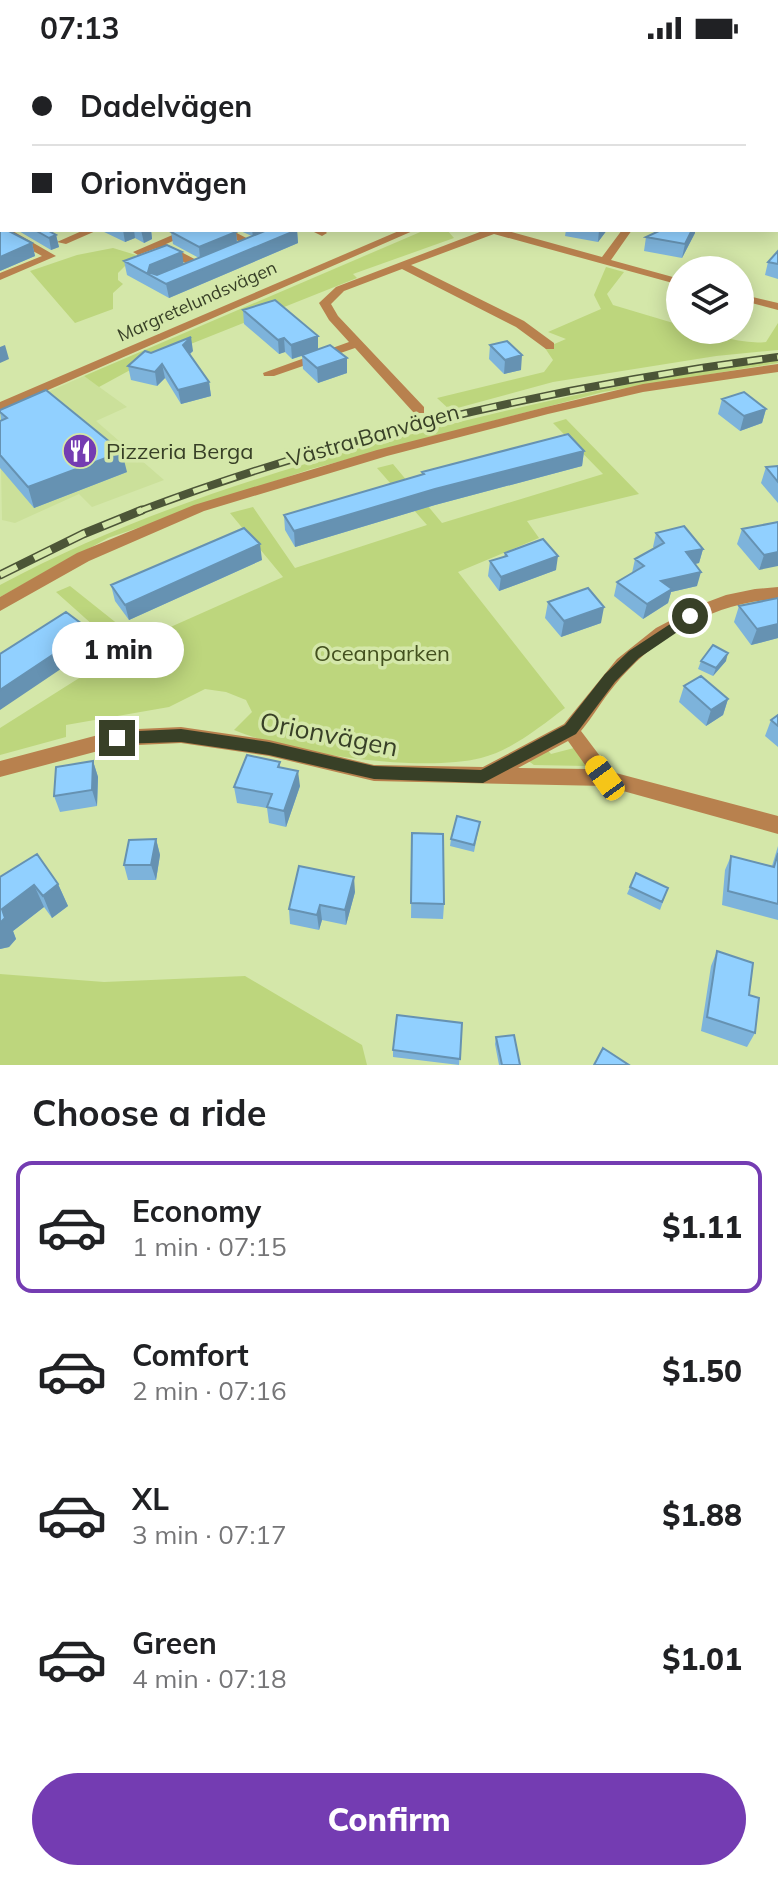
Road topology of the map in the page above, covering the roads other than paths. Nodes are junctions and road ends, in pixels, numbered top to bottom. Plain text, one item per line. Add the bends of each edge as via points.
1 (8, 232) edge
2 (88, 232) edge
3 (150, 232) edge
4 (188, 232) edge
5 (229, 232) edge
6 (405, 232) edge
7 (488, 232) edge
8 (500, 232) edge
9 (626, 232) edge
10 (62, 242) dead end
11 (162, 242) junction
12 (138, 252) edge
13 (226, 255) edge
14 (213, 260) edge
15 (604, 262) junction
16 (200, 266) junction
17 (404, 266) junction
18 (186, 272) edge
19 (0, 277) edge
20 (666, 278) edge
21 (754, 301) edge
22 (778, 307) edge
23 (356, 344) junction
24 (550, 346) dead end
25 (778, 368) edge
26 (269, 373) dead end
27 (0, 407) edge
28 (419, 410) dead end
29 (778, 593) edge
30 (0, 605) edge
31 (570, 730) junction
32 (0, 769) edge
33 (483, 776) junction
34 (605, 778) junction
35 (778, 825) edge

1 - 19 street via 51,256
2 - 10 street
3 - 11 street
4 - 11 street
5 - 13 street via 258,242
6 - 27 street, Margretelundsvägen
7 - 17 street
8 - 15 street
9 - 15 street
11 - 12 street
11 - 16 street
14 - 16 street
15 - 20 street
16 - 18 street
17 - 23 street via 328,298 328,312
17 - 24 street via 520,324
21 - 22 street
23 - 26 street
23 - 28 street
25 - 30 street, Västra Banvägen via 643,388 560,408 382,453 199,508 83,557
29 - 31 street via 732,597 690,616 634,654
31 - 33 street
31 - 34 street
32 - 33 street, Orionvägen via 117,738 181,735 269,748 374,773
33 - 34 street, Orionvägen
34 - 35 street, Orionvägen

